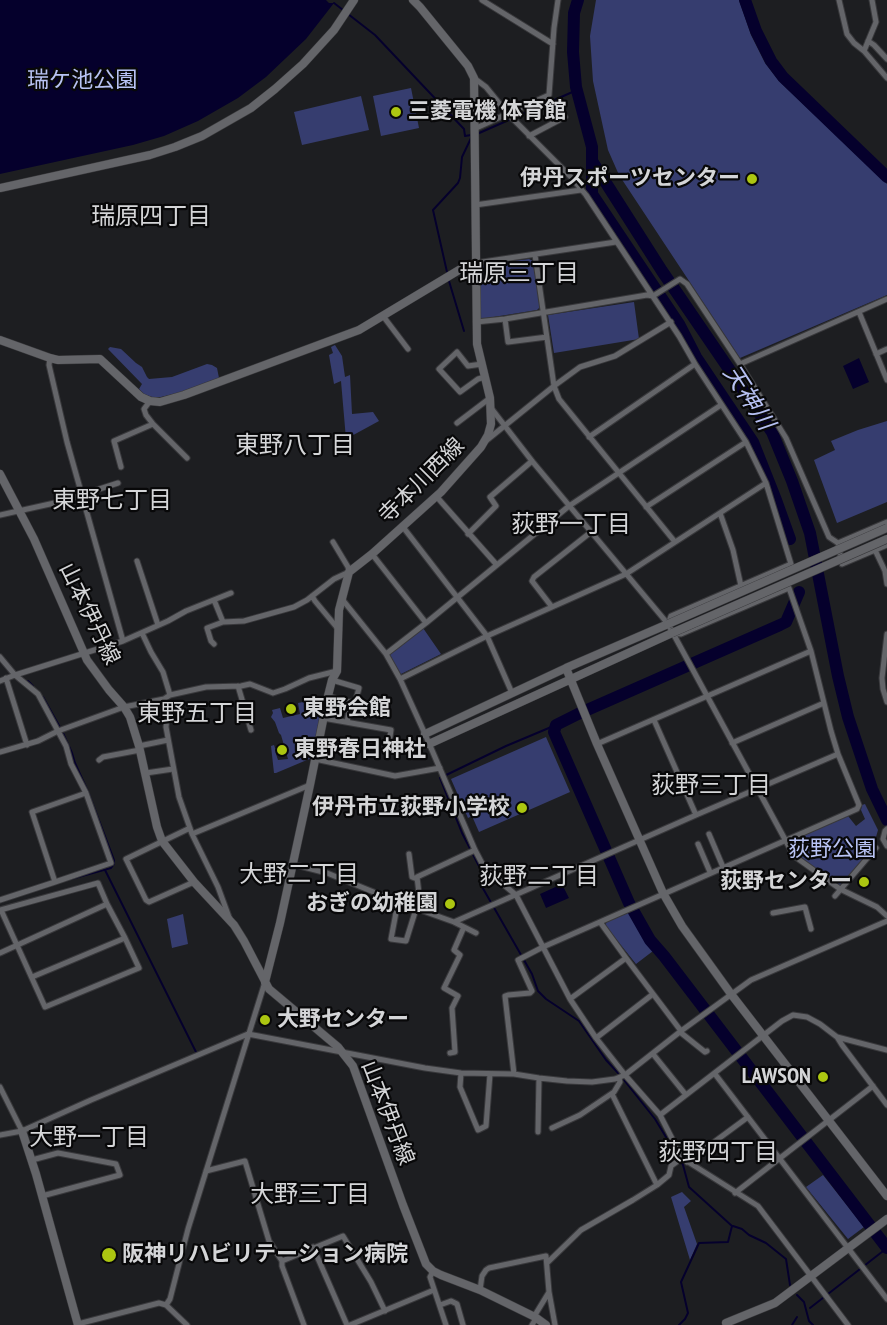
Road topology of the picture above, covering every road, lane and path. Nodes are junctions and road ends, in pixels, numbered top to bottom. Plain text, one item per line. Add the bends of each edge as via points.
1 (354, 0) edge
2 (413, 0) edge
3 (482, 0) edge
4 (558, 0) edge
5 (839, 0) edge
6 (872, 0) edge
7 (421, 3) edge
8 (868, 41) junction
9 (553, 44) junction
10 (864, 51) junction
11 (887, 59) edge
12 (474, 78) junction
13 (887, 78) edge
14 (508, 114) junction
15 (565, 117) dead end
16 (474, 131) junction
17 (529, 136) junction
18 (0, 188) edge
19 (581, 190) junction
20 (476, 205) junction
21 (616, 242) junction
22 (535, 255) junction
23 (476, 263) junction
24 (653, 296) junction
25 (887, 299) edge
26 (543, 312) junction
27 (859, 312) junction
28 (382, 316) junction
29 (505, 319) junction
30 (476, 322) junction
31 (670, 322) junction
32 (547, 337) junction
33 (0, 340) edge
34 (409, 349) dead end
35 (887, 349) edge
36 (876, 354) junction
37 (50, 358) junction
38 (482, 364) junction
39 (695, 364) junction
40 (740, 364) junction
41 (485, 377) junction
42 (887, 380) edge
43 (554, 386) junction
44 (490, 398) junction
45 (150, 400) junction
46 (722, 405) junction
47 (491, 408) junction
48 (457, 423) dead end
49 (153, 424) junction
50 (504, 426) junction
51 (589, 437) junction
52 (746, 442) junction
53 (484, 443) junction
54 (187, 458) dead end
55 (532, 461) junction
56 (121, 467) dead end
57 (618, 473) junction
58 (0, 474) edge
59 (118, 483) dead end
60 (766, 483) junction
61 (81, 494) junction
62 (436, 496) junction
63 (569, 506) junction
64 (646, 507) junction
65 (19, 510) junction
66 (720, 513) junction
67 (0, 515) edge
68 (887, 522) edge
69 (403, 527) junction
70 (887, 528) edge
71 (591, 532) junction
72 (468, 534) junction
73 (887, 539) edge
74 (333, 542) dead end
75 (675, 542) junction
76 (838, 543) junction
77 (887, 545) edge
78 (875, 550) junction
79 (372, 554) junction
80 (137, 561) dead end
81 (496, 564) junction
82 (349, 572) junction
83 (626, 574) junction
84 (887, 584) edge
85 (741, 586) junction
86 (231, 593) dead end
87 (312, 596) junction
88 (458, 597) junction
89 (342, 598) junction
90 (214, 600) junction
91 (552, 607) junction
92 (223, 622) junction
93 (426, 622) junction
94 (668, 624) junction
95 (158, 625) junction
96 (339, 630) junction
97 (142, 633) junction
98 (672, 633) junction
99 (887, 634) edge
100 (487, 636) junction
101 (123, 641) junction
102 (214, 644) dead end
103 (811, 651) junction
104 (84, 653) junction
105 (386, 654) junction
106 (0, 657) edge
107 (566, 668) junction
108 (337, 671) junction
109 (15, 675) junction
110 (400, 679) junction
111 (570, 679) junction
112 (3, 680) edge
113 (332, 680) junction
114 (238, 686) junction
115 (512, 693) junction
116 (170, 695) junction
117 (328, 696) junction
118 (707, 696) junction
119 (164, 699) junction
120 (887, 702) edge
121 (353, 703) junction
122 (824, 703) junction
123 (124, 708) junction
124 (385, 712) dead end
125 (323, 718) junction
126 (654, 720) junction
127 (347, 722) junction
128 (251, 730) dead end
129 (58, 731) junction
130 (425, 734) junction
131 (168, 740) junction
132 (389, 743) dead end
133 (732, 743) junction
134 (429, 744) junction
135 (597, 744) junction
136 (27, 745) junction
137 (140, 748) junction
138 (0, 752) edge
139 (838, 754) junction
140 (315, 759) junction
141 (99, 760) dead end
142 (440, 768) junction
143 (173, 769) junction
144 (146, 773) junction
145 (310, 785) junction
146 (757, 789) junction
147 (86, 793) junction
148 (696, 815) junction
149 (190, 828) junction
150 (886, 830) edge
151 (192, 834) junction
152 (709, 834) dead end
153 (639, 840) junction
154 (162, 841) junction
155 (785, 841) junction
156 (698, 844) dead end
157 (887, 846) edge
158 (876, 848) dead end
159 (475, 850) junction
160 (409, 854) dead end
161 (292, 864) junction
162 (723, 867) junction
163 (710, 872) junction
164 (417, 879) junction
165 (55, 882) junction
166 (194, 882) junction
167 (840, 889) junction
168 (663, 893) junction
169 (516, 895) junction
170 (835, 896) dead end
171 (1, 898) edge
172 (398, 902) junction
173 (107, 904) junction
174 (0, 910) edge
175 (418, 910) junction
176 (773, 913) dead end
177 (887, 916) edge
178 (229, 918) junction
179 (887, 921) edge
180 (454, 922) junction
181 (600, 922) junction
182 (464, 927) junction
183 (811, 929) dead end
184 (476, 933) dead end
185 (125, 938) junction
186 (17, 946) junction
187 (543, 947) junction
188 (0, 953) edge
189 (626, 958) junction
190 (32, 977) junction
191 (265, 982) junction
192 (653, 994) junction
193 (731, 994) junction
194 (570, 999) junction
195 (681, 1032) junction
196 (248, 1034) junction
197 (764, 1036) junction
198 (837, 1037) junction
199 (596, 1038) junction
200 (887, 1050) edge
201 (707, 1051) dead end
202 (343, 1053) junction
203 (450, 1053) dead end
204 (652, 1054) junction
205 (461, 1073) junction
206 (490, 1074) junction
207 (514, 1074) junction
208 (715, 1074) junction
209 (625, 1075) junction
210 (539, 1078) junction
211 (619, 1078) junction
212 (873, 1086) junction
213 (0, 1087) edge
214 (612, 1094) junction
215 (686, 1095) junction
216 (887, 1105) edge
217 (660, 1115) junction
218 (748, 1117) junction
219 (828, 1121) junction
220 (552, 1128) dead end
221 (22, 1131) junction
222 (538, 1132) dead end
223 (0, 1135) edge
224 (779, 1158) junction
225 (685, 1160) junction
226 (32, 1161) junction
227 (206, 1171) junction
228 (657, 1185) junction
229 (735, 1193) junction
230 (42, 1196) junction
231 (887, 1196) edge
232 (887, 1219) edge
233 (313, 1247) junction
234 (848, 1248) junction
235 (282, 1261) junction
236 (547, 1263) junction
237 (433, 1270) junction
238 (811, 1276) junction
239 (434, 1290) junction
240 (480, 1290) junction
241 (549, 1292) junction
242 (887, 1299) edge
243 (166, 1305) junction
244 (440, 1305) junction
245 (385, 1311) junction
246 (533, 1321) edge
247 (78, 1324) edge
248 (725, 1324) edge
249 (187, 1325) edge
250 (304, 1325) edge
251 (349, 1325) edge
252 (446, 1325) edge
253 (463, 1325) edge
254 (546, 1325) edge
255 (555, 1325) edge
256 (848, 1325) edge

1 - 18 street via 334,30 303,64 251,108 202,136 150,155
2 - 7 street
3 - 9 street
4 - 9 street
5 - 10 street via 847,34
6 - 8 street via 876,22
7 - 12 street
8 - 10 street
8 - 11 street
9 - 14 street via 549,95
10 - 13 street
12 - 14 street
12 - 16 street, 寺本川西線
14 - 16 street
14 - 17 street
15 - 17 street
16 - 20 street, 寺本川西線
17 - 19 street
19 - 20 street
19 - 21 street
20 - 23 street, 寺本川西線
21 - 22 street
21 - 24 street
22 - 23 street
22 - 26 street
23 - 28 street
23 - 30 street, 寺本川西線
24 - 26 street
24 - 31 street
24 - 40 street via 680,279 687,284
25 - 27 street
26 - 29 street
26 - 32 street
27 - 36 street
27 - 40 street
28 - 34 street
28 - 45 street via 360,330 184,395 160,402
29 - 30 street
29 - 32 street via 507,342
30 - 38 street, 寺本川西線
31 - 39 street
31 - 43 street via 615,356 580,367
32 - 43 street
33 - 37 street
35 - 36 street
36 - 42 street
37 - 45 street via 100,359 141,397
37 - 61 street
38 - 41 street, 寺本川西線
38 - 41 street via 468,366 457,352 438,369 460,392
39 - 46 street
39 - 51 street
40 - 76 street via 786,438 829,537
41 - 44 street, 寺本川西線
43 - 50 street
43 - 51 street via 558,399
44 - 47 street, 寺本川西線
44 - 48 street
45 - 49 street via 144,409
46 - 52 street
46 - 57 street
47 - 50 street
47 - 53 street, 寺本川西線 via 491,424
49 - 54 street
49 - 56 street via 114,441
50 - 53 street
50 - 55 street
51 - 57 street
52 - 60 street
52 - 64 street
53 - 62 street, 寺本川西線
55 - 63 street
55 - 72 street via 490,497 496,506
57 - 63 street
57 - 64 street
58 - 65 street, 山本伊丹線
59 - 61 street
60 - 66 street
60 - 85 street via 791,564
61 - 65 street
61 - 101 street
62 - 69 street, 寺本川西線
62 - 72 street
63 - 71 street
63 - 81 street
64 - 75 street
65 - 67 street
65 - 104 street, 山本伊丹線
66 - 75 street
66 - 85 street
68 - 76 street
69 - 79 street, 寺本川西線
69 - 88 street
70 - 94 street, bridge
71 - 83 street
71 - 91 street via 534,577 532,581
72 - 81 street
73 - 98 street, bridge
74 - 82 street
75 - 83 street
76 - 78 street via 842,564
77 - 78 street
78 - 84 street
79 - 82 street, 寺本川西線
79 - 93 street
80 - 95 street via 144,572 146,596
81 - 88 street
82 - 87 street
82 - 89 street
83 - 91 street
83 - 94 street
85 - 94 street via 671,616
86 - 90 street
87 - 92 street via 277,613
87 - 96 street
88 - 93 street
88 - 100 street
89 - 96 street
89 - 105 street
90 - 92 street
90 - 95 street
91 - 100 street
92 - 102 street via 207,628
93 - 105 street
94 - 98 street
94 - 107 street
95 - 97 street
96 - 108 street
97 - 101 street
97 - 116 street via 163,672
98 - 103 street via 681,634 789,588
98 - 111 street
98 - 118 street
99 - 120 street via 882,678
100 - 110 street
100 - 115 street
101 - 104 street
103 - 118 street
103 - 122 street
104 - 109 street
104 - 123 street, 山本伊丹線
105 - 110 street
106 - 109 street
107 - 111 street
107 - 115 street
108 - 113 street
108 - 114 street via 273,693 250,684
109 - 112 street
109 - 129 street via 38,694
110 - 130 street
111 - 134 street
111 - 135 street
112 - 136 street
113 - 117 street
113 - 121 street via 359,688
114 - 116 street via 206,687
114 - 128 street
115 - 130 street
116 - 119 street
117 - 121 street
117 - 125 street
118 - 126 street
118 - 133 street
119 - 123 street
119 - 131 street
121 - 124 street
121 - 127 street
122 - 133 street
122 - 139 street
123 - 129 street
123 - 137 street, 山本伊丹線
125 - 127 street
125 - 140 street
126 - 135 street
126 - 148 street
127 - 132 street via 391,730
129 - 136 street
129 - 147 street
130 - 134 street
131 - 137 street
131 - 143 street
133 - 146 street
134 - 142 street
135 - 153 street
136 - 138 street
137 - 141 street
137 - 144 street, 山本伊丹線
139 - 146 street
139 - 155 street via 859,805 857,809
140 - 142 street via 395,776
140 - 145 street
142 - 159 street
143 - 144 street
143 - 149 street
144 - 154 street, 山本伊丹線
145 - 151 street
145 - 161 street
146 - 148 street
146 - 155 street
147 - 165 street via 32,812
147 - 165 street via 111,864
148 - 153 street
149 - 151 street
149 - 154 street
150 - 157 street
151 - 178 street
152 - 162 street
153 - 168 street
153 - 169 street
154 - 166 street, 山本伊丹線
154 - 166 street via 126,859 146,900
155 - 162 street
155 - 167 street via 794,856
156 - 163 street
158 - 167 street
159 - 164 street
159 - 169 street via 485,869
160 - 164 street via 412,877
161 - 172 street via 327,873
161 - 191 street
162 - 163 street
163 - 168 street
164 - 175 street
165 - 171 street
166 - 178 street, 山本伊丹線
167 - 170 street
167 - 177 street
168 - 181 street
168 - 193 street
169 - 180 street
169 - 187 street
172 - 175 street
172 - 175 street via 391,939 406,941
173 - 174 street via 98,883
173 - 185 street
173 - 186 street
174 - 186 street
175 - 180 street
176 - 183 street via 805,907
178 - 191 street, 山本伊丹線
179 - 193 street via 759,976
180 - 182 street
181 - 187 street
181 - 189 street
182 - 184 street
182 - 203 street via 454,950 462,956 444,988 458,996 452,1008 455,1052
185 - 190 street
185 - 190 street via 139,968 45,1006
186 - 188 street
186 - 190 street
187 - 194 street
187 - 207 street via 518,960 532,991 505,996
189 - 192 street
189 - 194 street
191 - 196 street
191 - 202 street, 山本伊丹線
192 - 195 street
192 - 199 street
193 - 195 street
193 - 197 street
194 - 199 street
195 - 201 street
195 - 204 street
196 - 202 street
196 - 221 street
196 - 227 street
197 - 198 street via 793,1015 807,1017
197 - 208 street
197 - 219 street
198 - 200 street
198 - 212 street
199 - 209 street
202 - 205 street
202 - 237 street, 山本伊丹線 via 353,1066 426,1264
204 - 209 street
204 - 215 street
205 - 206 street
205 - 206 street via 461,1092 478,1130 486,1126
206 - 207 street
207 - 210 street
208 - 215 street
208 - 218 street
209 - 211 street
209 - 217 street
210 - 211 street via 591,1082
210 - 222 street
211 - 214 street
212 - 216 street
212 - 219 street
213 - 221 street
214 - 220 street
214 - 228 street
215 - 217 street
217 - 225 street
218 - 224 street
218 - 225 street
219 - 224 street
219 - 231 street
221 - 223 street
221 - 226 street
224 - 229 street
224 - 234 street
225 - 228 street via 671,1166 669,1175
225 - 229 street
226 - 230 street
226 - 230 street via 58,1153 116,1164 120,1174
227 - 235 street via 244,1161 269,1242
227 - 243 street
228 - 236 street via 581,1230
229 - 238 street via 758,1206
230 - 247 street
232 - 234 street
233 - 235 street
233 - 245 street via 343,1236
233 - 251 street
234 - 238 street
234 - 242 street
235 - 250 street
236 - 240 street via 546,1256 489,1268 482,1276
236 - 241 street
237 - 239 street via 430,1277
237 - 240 street
238 - 248 street via 775,1303
238 - 256 street
239 - 244 street
239 - 245 street
240 - 246 street
241 - 246 street
241 - 255 street
243 - 247 street via 159,1303
243 - 249 street
244 - 252 street
244 - 253 street via 451,1301 457,1304
245 - 251 street
246 - 254 street

